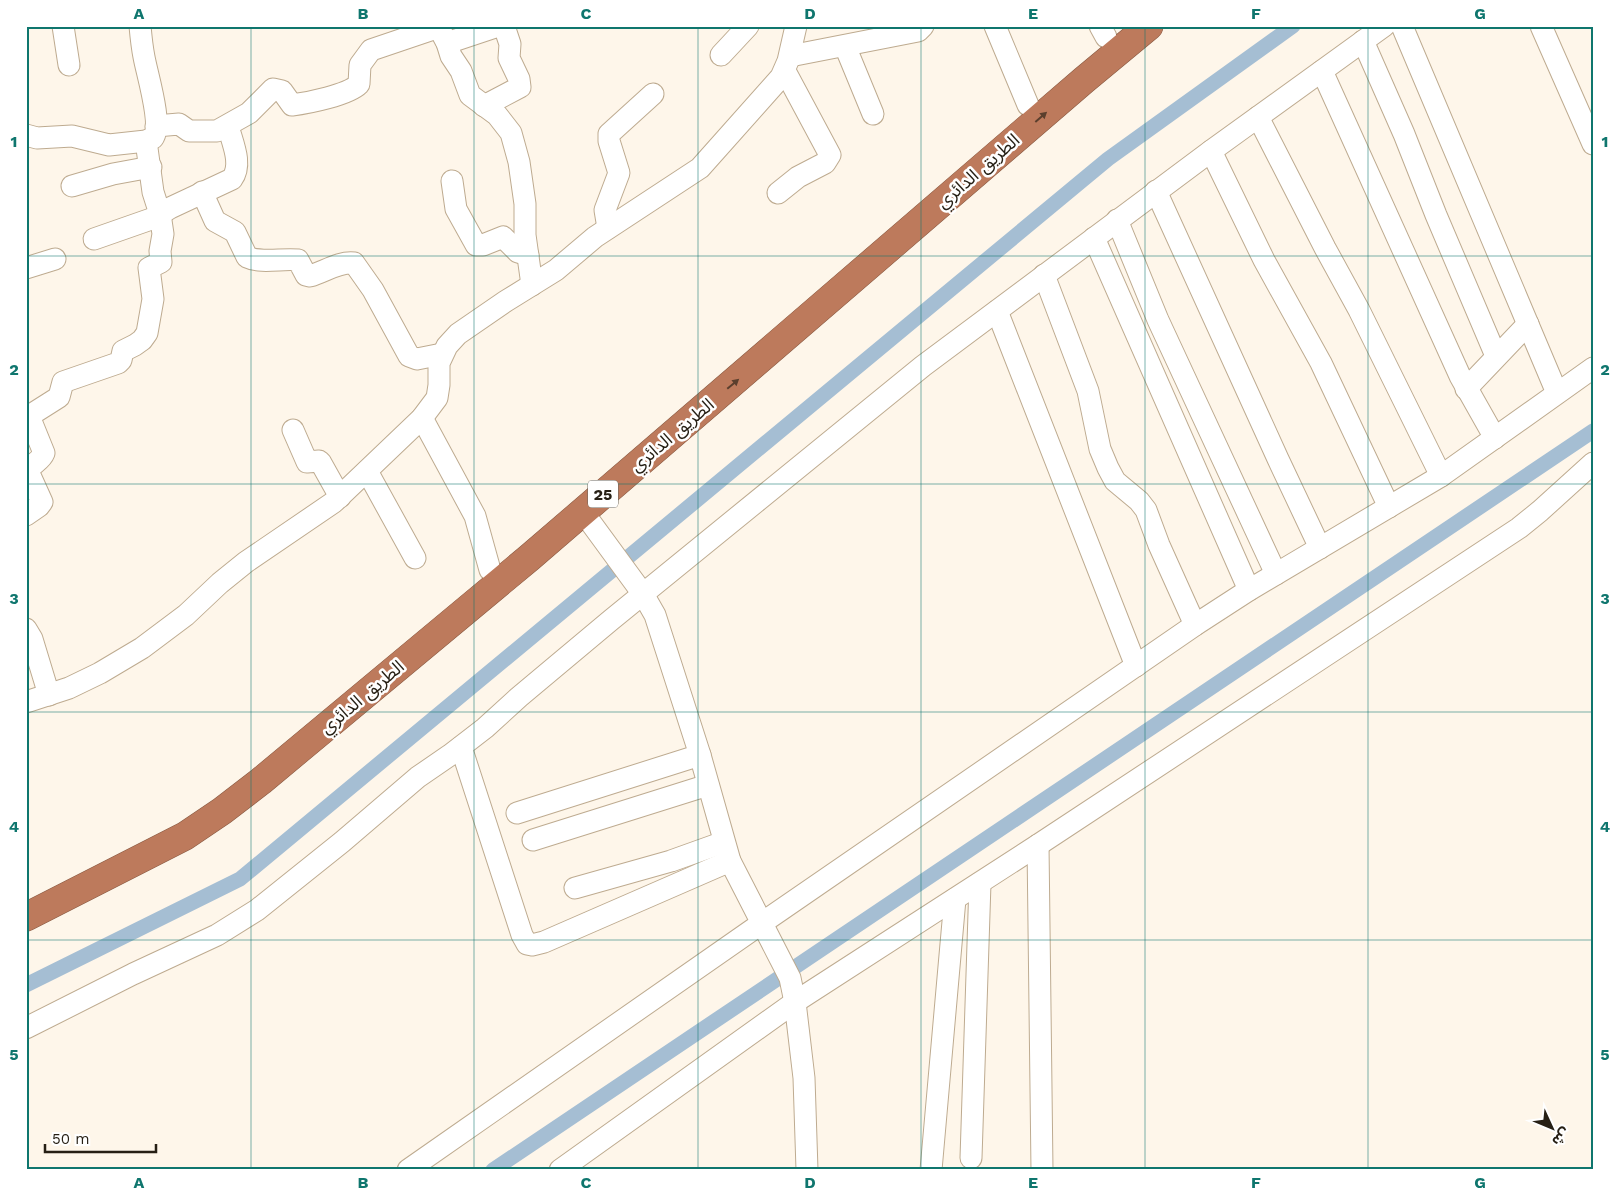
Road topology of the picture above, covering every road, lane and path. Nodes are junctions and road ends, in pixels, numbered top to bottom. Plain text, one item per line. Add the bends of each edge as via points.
1 (63, 26) edge
2 (140, 26) edge
3 (498, 26) edge
4 (504, 26) edge
5 (748, 26) edge
6 (796, 26) edge
7 (924, 26) edge
8 (995, 26) edge
9 (1149, 26) edge
10 (1384, 26) edge
11 (1402, 26) edge
12 (1541, 26) edge
13 (1108, 30) edge
14 (441, 32) edge
15 (1363, 41) junction
16 (845, 46) junction
17 (721, 54) dead end
18 (69, 64) dead end
19 (787, 64) junction
20 (1322, 71) junction
21 (653, 94) dead end
22 (1028, 105) junction
23 (484, 106) junction
24 (873, 114) dead end
25 (1258, 117) junction
26 (228, 126) junction
27 (151, 133) junction
28 (26, 135) edge
29 (1593, 144) edge
30 (1211, 151) junction
31 (151, 167) junction
32 (452, 181) dead end
33 (72, 186) dead end
34 (1156, 191) junction
35 (202, 192) junction
36 (778, 194) dead end
37 (160, 214) junction
38 (1117, 220) junction
39 (608, 228) junction
40 (1094, 238) junction
41 (94, 239) dead end
42 (528, 255) junction
43 (55, 259) dead end
44 (26, 268) edge
45 (1044, 275) junction
46 (532, 285) junction
47 (996, 311) junction
48 (1528, 324) junction
49 (442, 354) junction
50 (1496, 356) junction
51 (1593, 368) edge
52 (1466, 388) junction
53 (1557, 393) junction
54 (422, 418) junction
55 (293, 430) dead end
56 (1495, 438) junction
57 (1593, 463) edge
58 (367, 471) junction
59 (1441, 476) junction
60 (340, 497) junction
61 (1389, 507) junction
62 (583, 512) junction
63 (26, 515) edge
64 (1320, 548) junction
65 (415, 558) dead end
66 (490, 570) junction
67 (1276, 574) junction
68 (638, 587) junction
69 (1249, 590) junction
70 (1194, 625) junction
71 (26, 629) edge
72 (1136, 666) junction
73 (48, 695) junction
74 (26, 702) edge
75 (461, 747) junction
76 (700, 755) junction
77 (708, 785) junction
78 (517, 813) dead end
79 (533, 840) dead end
80 (1038, 845) junction
81 (727, 852) junction
82 (980, 883) junction
83 (575, 888) dead end
84 (26, 897) edge
85 (954, 899) junction
86 (26, 917) edge
87 (766, 932) junction
88 (795, 1002) junction
89 (26, 1028) edge
90 (971, 1158) dead end
91 (408, 1170) edge
92 (560, 1170) edge
93 (807, 1170) edge
94 (931, 1170) edge
95 (1042, 1170) edge

1 - 18 street
2 - 27 street via 151,84
3 - 14 street
4 - 23 street via 510,44 509,58 520,79 520,87
5 - 17 street
6 - 19 street
7 - 16 street via 918,31
8 - 22 street
62 -> 9 highway, الطريق الدائري / 25
10 - 15 street
11 - 48 street
12 - 29 street
13 - 22 highway, الطريق الدائري / 25
14 - 23 street via 470,96
14 - 26 street via 371,50 360,65 359,84 351,90 292,106 282,91 273,89 249,113
15 - 20 street
15 - 50 street
16 - 19 street
16 - 24 street
19 - 36 street via 830,155 825,163 798,177
19 - 39 street via 773,88 700,168
20 - 25 street
20 - 52 street
21 - 39 street via 609,134 619,173 605,210
22 - 66 highway, الطريق الدائري / 25
23 - 42 street via 502,119 514,140 525,204
25 - 30 street
25 - 59 street
26 - 27 street via 212,132 189,131 179,124
26 - 35 street via 236,157 236,174 232,179
27 - 28 street via 109,144 78,137 37,138
27 - 31 street
30 - 34 street
30 - 61 street via 1264,260 1322,363
31 - 33 street
31 - 37 street via 153,192
32 - 42 street via 456,209 476,245 503,237 518,252
34 - 38 street
34 - 64 street
35 - 37 street
35 - 49 street via 215,221 236,232 246,257 274,261 296,259 310,276 354,262 410,356 417,359
37 - 41 street
37 - 63 street via 163,234 161,262 149,268 153,299 145,336 123,352 118,364 63,382 59,397 30,416 44,453 28,472 42,502
38 - 40 street
38 - 67 street via 1161,328
39 - 46 street
40 - 45 street
40 - 69 street
42 - 46 street
43 - 44 street
45 - 47 street
45 - 70 street via 1088,391 1100,449 1108,468 1115,481 1146,510
46 - 49 street via 463,330
47 - 68 street
47 - 72 street
48 - 50 street
48 - 53 street
49 - 54 street via 437,398
50 - 52 street
51 - 53 street
52 - 56 street
53 - 56 street
54 - 58 street
54 - 66 street via 475,516
55 - 60 street via 307,462 321,463
56 - 59 street
57 - 80 street via 1524,524
58 - 60 street
58 - 65 street
59 - 61 street
60 - 73 street via 246,562 186,615 142,648 100,673
61 - 64 street
62 - 68 street
62 - 86 highway, الطريق الدائري / 25 via 222,811 185,836
64 - 67 street
66 - 84 highway, الطريق الدائري / 25 via 261,763 218,795 175,822
67 - 69 street
68 - 75 street
68 - 76 street via 655,615
69 - 70 street
70 - 72 street
71 - 73 street via 32,639
72 - 87 street
73 - 74 street
75 - 81 street via 527,944 544,942
75 - 89 street via 418,777 241,921
76 - 77 street
76 - 78 street
77 - 79 street
77 - 81 street
80 - 82 street
80 - 95 street
81 - 83 street via 671,861
81 - 87 street
82 - 85 street
82 - 90 street
85 - 88 street
85 - 94 street
87 - 88 street via 790,978
87 - 91 street
88 - 92 street
88 - 93 street via 804,1078

